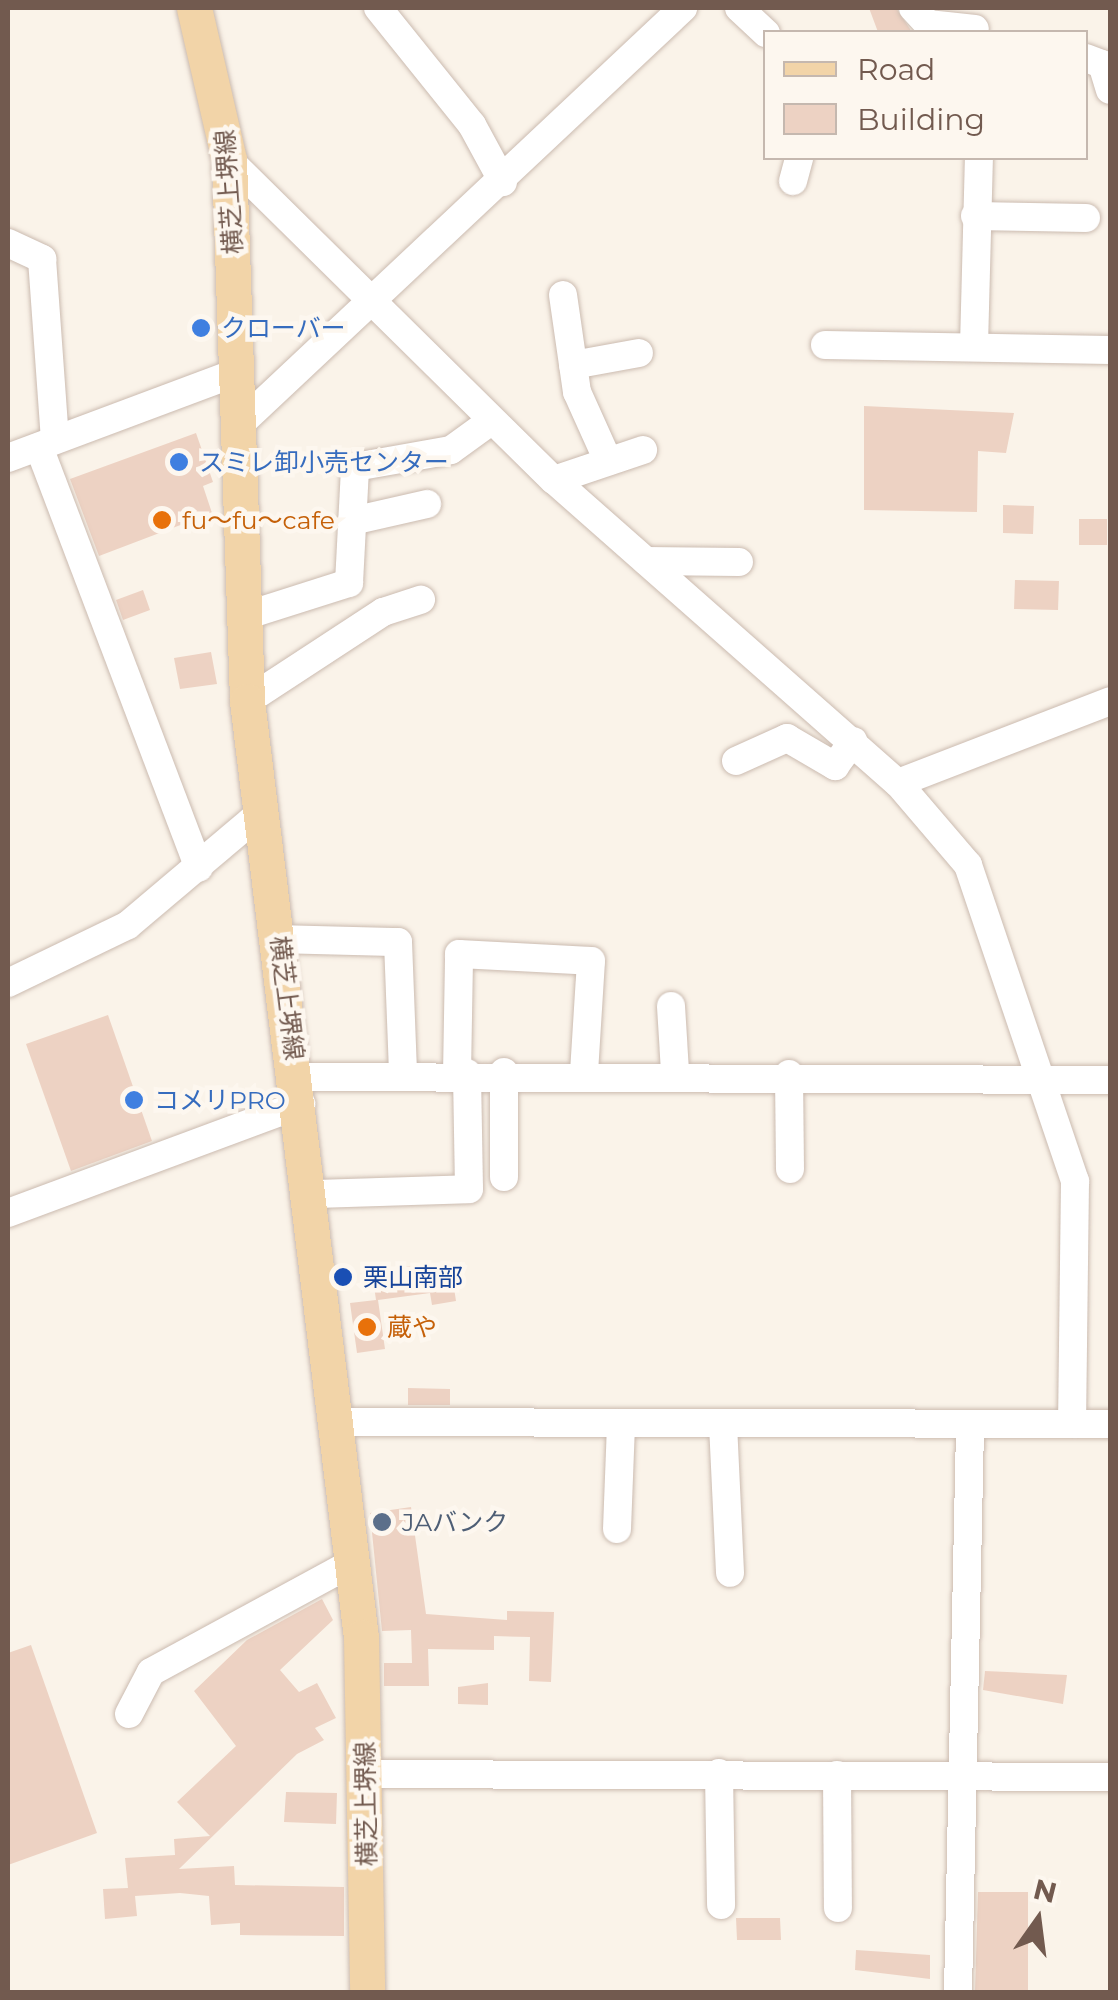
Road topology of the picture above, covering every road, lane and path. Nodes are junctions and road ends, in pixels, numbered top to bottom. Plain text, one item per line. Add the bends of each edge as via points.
1 (194, 8) edge
2 (378, 8) edge
3 (683, 8) edge
4 (739, 8) edge
5 (913, 8) edge
6 (973, 23) edge
7 (763, 30) edge
8 (1088, 59) edge
9 (1110, 90) edge
10 (229, 160) junction
11 (979, 160) edge
12 (503, 182) junction
13 (975, 216) junction
14 (1086, 218) dead end
15 (8, 244) edge
16 (563, 295) dead end
17 (370, 306) junction
18 (825, 346) dead end
19 (974, 346) junction
20 (1110, 350) edge
21 (639, 353) dead end
22 (573, 366) junction
23 (238, 372) junction
24 (491, 422) junction
25 (240, 424) junction
26 (47, 444) junction
27 (643, 450) dead end
28 (8, 458) edge
29 (608, 461) junction
30 (554, 480) junction
31 (427, 504) dead end
32 (352, 521) junction
33 (646, 561) junction
34 (739, 562) dead end
35 (422, 600) dead end
36 (248, 615) junction
37 (247, 701) junction
38 (1110, 701) edge
39 (853, 741) junction
40 (736, 761) dead end
41 (898, 783) junction
42 (258, 815) junction
43 (199, 868) junction
44 (280, 939) junction
45 (8, 983) edge
46 (671, 1006) dead end
47 (403, 1071) junction
48 (584, 1071) junction
49 (504, 1072) junction
50 (676, 1072) junction
51 (462, 1074) junction
52 (790, 1074) junction
53 (1046, 1077) junction
54 (1110, 1080) edge
55 (299, 1090) junction
56 (790, 1169) dead end
57 (504, 1177) dead end
58 (314, 1194) junction
59 (8, 1213) edge
60 (340, 1422) junction
61 (621, 1423) junction
62 (723, 1424) junction
63 (1072, 1424) junction
64 (1110, 1424) edge
65 (970, 1427) junction
66 (617, 1529) dead end
67 (354, 1562) junction
68 (730, 1573) dead end
69 (130, 1714) dead end
70 (719, 1773) junction
71 (367, 1774) junction
72 (837, 1774) junction
73 (960, 1776) junction
74 (1110, 1778) edge
75 (721, 1905) dead end
76 (838, 1908) dead end
77 (367, 1992) edge
78 (958, 1992) edge

1 - 10 main road, 横芝上堺線
2 - 12 street via 472,126
3 - 12 street
4 - 7 street
5 - 6 street via 928,24
8 - 9 street via 1102,64
10 - 17 street
10 - 23 main road, 横芝上堺線
11 - 13 street
12 - 17 street
13 - 14 street
13 - 19 street
15 - 26 street via 42,258
16 - 22 street
17 - 24 street
17 - 25 street
18 - 19 street
19 - 20 street
21 - 22 street
22 - 29 street
23 - 25 main road, 横芝上堺線
23 - 26 street
24 - 30 street
24 - 32 street via 451,450 355,467
25 - 36 main road, 横芝上堺線
26 - 28 street
26 - 43 street
27 - 29 street
29 - 30 street
30 - 33 street
31 - 32 street
32 - 36 street via 350,583
33 - 34 street
33 - 39 street
35 - 37 street via 384,612
36 - 37 main road, 横芝上堺線
37 - 42 main road, 横芝上堺線
38 - 41 street
39 - 40 street via 834,766 787,738
39 - 41 street
41 - 53 street via 968,864
42 - 43 street
42 - 44 main road, 横芝上堺線
43 - 45 street via 128,925
44 - 47 street via 398,942
44 - 55 main road, 横芝上堺線
46 - 50 street
47 - 51 street
47 - 55 street
48 - 49 street
48 - 50 street
48 - 51 street via 592,961 459,954
49 - 51 street
49 - 57 street
50 - 52 street
51 - 58 street via 469,1189
52 - 53 street
52 - 56 street
53 - 54 street
53 - 63 street via 1075,1182
55 - 58 main road, 横芝上堺線
55 - 59 street
58 - 60 main road, 横芝上堺線
60 - 61 street
60 - 67 main road, 横芝上堺線
61 - 62 street
61 - 66 street
62 - 65 street
62 - 68 street
63 - 64 street
63 - 65 street
65 - 73 street
67 - 69 street via 151,1672
67 - 71 main road, 横芝上堺線
70 - 71 street
70 - 72 street
70 - 75 street
71 - 77 main road, 横芝上堺線
72 - 73 street
72 - 76 street
73 - 74 street
73 - 78 street

